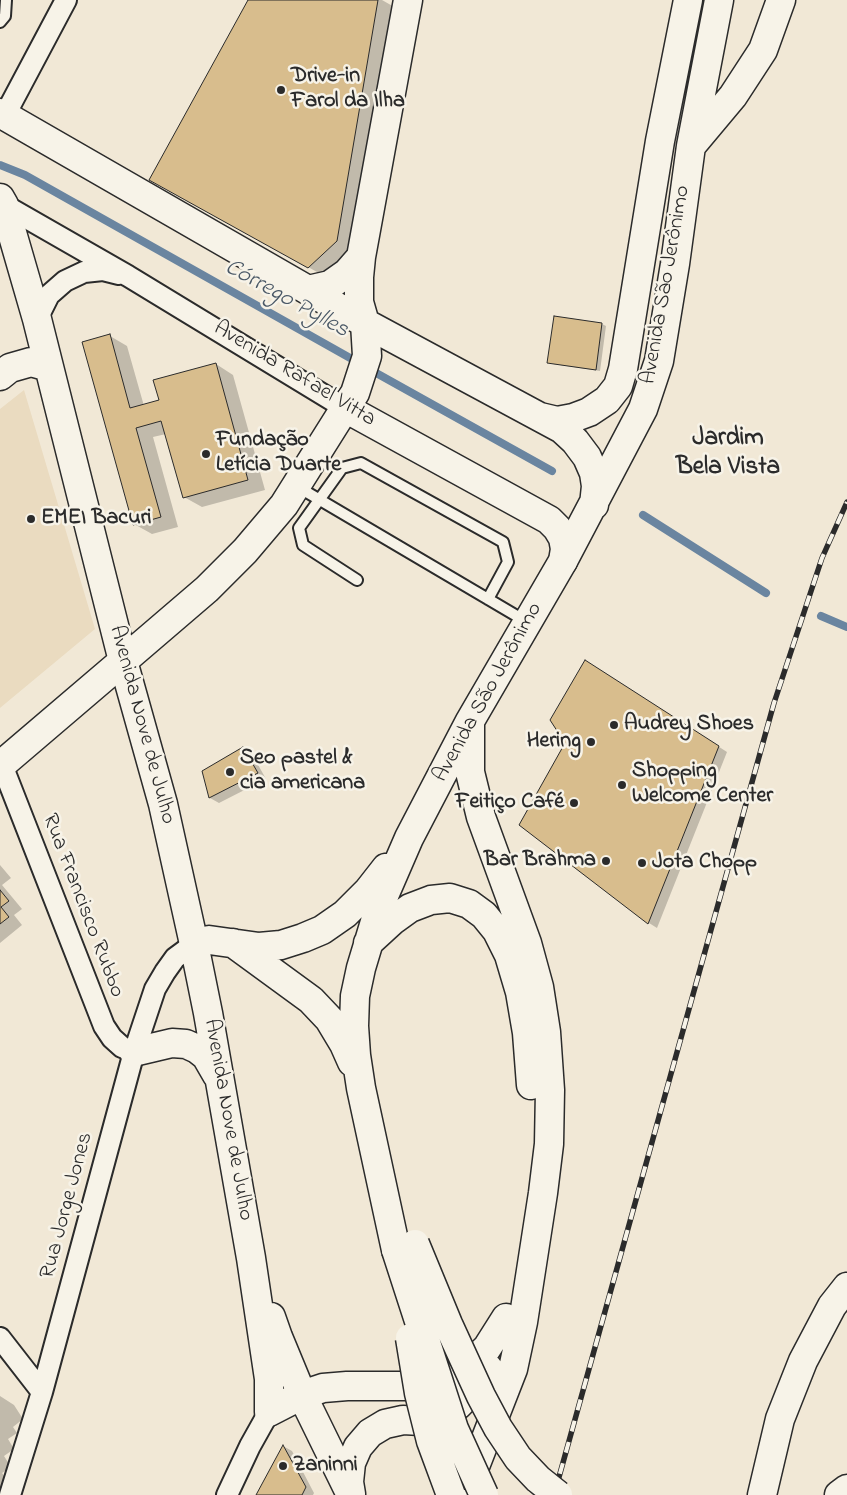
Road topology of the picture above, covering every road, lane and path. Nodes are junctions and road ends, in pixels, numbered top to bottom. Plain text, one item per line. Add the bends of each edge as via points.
1 (6, 0) edge
2 (66, 0) edge
3 (408, 0) edge
4 (688, 0) edge
5 (719, 0) edge
6 (781, 0) edge
7 (797, 0) edge
8 (0, 22) edge
9 (763, 50) junction
10 (2, 114) edge
11 (691, 146) junction
12 (1, 202) edge
13 (361, 257) junction
14 (128, 276) junction
15 (308, 290) junction
16 (37, 318) junction
17 (365, 323) junction
18 (49, 367) junction
19 (0, 376) edge
20 (350, 400) junction
21 (539, 417) junction
22 (296, 486) junction
23 (319, 500) junction
24 (594, 505) junction
25 (563, 561) junction
26 (357, 580) dead end
27 (488, 599) junction
28 (527, 622) junction
29 (123, 661) junction
30 (470, 721) junction
31 (1, 766) edge
32 (409, 838) junction
33 (234, 943) junction
34 (194, 944) junction
35 (367, 944) junction
36 (134, 1052) junction
37 (221, 1084) junction
38 (361, 1088) junction
39 (406, 1247) junction
40 (252, 1258) junction
41 (847, 1286) edge
42 (506, 1318) junction
43 (0, 1338) edge
44 (361, 1386) junction
45 (42, 1392) junction
46 (302, 1394) junction
47 (269, 1412) junction
48 (421, 1421) junction
49 (328, 1450) junction
50 (847, 1488) edge
51 (466, 1494) edge
52 (10, 1495) edge
53 (227, 1495) edge
54 (351, 1495) edge
55 (558, 1495) edge
56 (762, 1495) edge
57 (839, 1495) edge

1 - 8 lane
2 - 10 street
3 - 13 main road
4 - 21 main road, Avenida São Jerônimo via 618,386 607,400 574,418
5 - 11 main road, Avenida São Jerônimo
6 - 9 main road
7 - 9 main road
9 - 11 main road via 733,96
10 - 15 main road
11 - 24 main road, Avenida São Jerônimo via 659,361 643,409
12 - 14 street, Avenida Rafael Vitta
12 - 16 main road, Avenida Nove de Julho
13 - 15 main road via 330,285
13 - 17 main road via 359,302
14 - 16 street via 103,270 84,272 65,280 49,295
14 - 20 street, Avenida Rafael Vitta
15 - 17 main road
16 - 18 main road, Avenida Nove de Julho
17 - 20 main road via 367,356
17 - 21 main road
18 - 19 main road via 31,362 10,368
18 - 29 main road, Avenida Nove de Julho
20 - 22 main road
20 - 25 main road, Avenida Rafael Vitta via 549,520 563,538 566,549
21 - 24 main road via 562,429 586,457 596,486
22 - 23 lane
22 - 29 main road via 246,551
23 - 26 lane via 299,528 303,545
23 - 27 lane
23 - 27 lane via 342,468 361,463 502,542 508,562
24 - 25 main road, Avenida São Jerônimo
25 - 28 main road, Avenida São Jerônimo
27 - 28 lane
28 - 30 main road, Avenida São Jerônimo
29 - 31 main road
29 - 34 main road, Avenida Nove de Julho via 163,804
30 - 32 main road, Avenida São Jerônimo
30 - 51 main road via 470,772 481,817 527,943 539,987 550,1090 549,1144 523,1322 513,1369
31 - 36 street, Rua Francisco Rubbo via 104,1026 122,1047
32 - 33 main road via 368,891 345,914 322,930 281,945 259,947
32 - 35 main road, Avenida São Jerônimo
33 - 34 main road via 209,940
33 - 38 main road via 311,1000 328,1019 347,1051
34 - 36 street, Rua Jorge Jones via 175,958 155,989
34 - 37 main road, Avenida Nove de Julho
35 - 38 main road, Avenida São Jerônimo via 355,996 354,1026
35 - 42 main road via 410,908 430,900 450,898 469,904 484,915 497,931 509,955 527,1033 531,1088 526,1182
36 - 37 main road via 172,1043 186,1044 206,1056
36 - 45 street, Rua Jorge Jones
37 - 40 main road, Avenida Nove de Julho
38 - 39 main road
39 - 51 main road, bridge via 420,1393 431,1441
39 - 55 main road, bridge via 448,1324 498,1428 518,1458 538,1480
40 - 46 main road via 278,1337
40 - 47 main road via 269,1379
41 - 56 main road via 832,1306 796,1378 780,1419
42 - 44 main road via 487,1348 466,1368 448,1377 409,1386
42 - 48 main road via 494,1360 470,1393 442,1415
43 - 45 street
44 - 46 main road via 323,1388
44 - 49 main road via 345,1392 328,1408 324,1431
45 - 52 street, Rua Jorge Jones
46 - 47 main road
46 - 49 main road
47 - 53 street
48 - 51 main road via 447,1436 457,1448 464,1462
48 - 54 main road via 385,1424 370,1434 358,1447 351,1463
49 - 54 main road
50 - 57 main road

